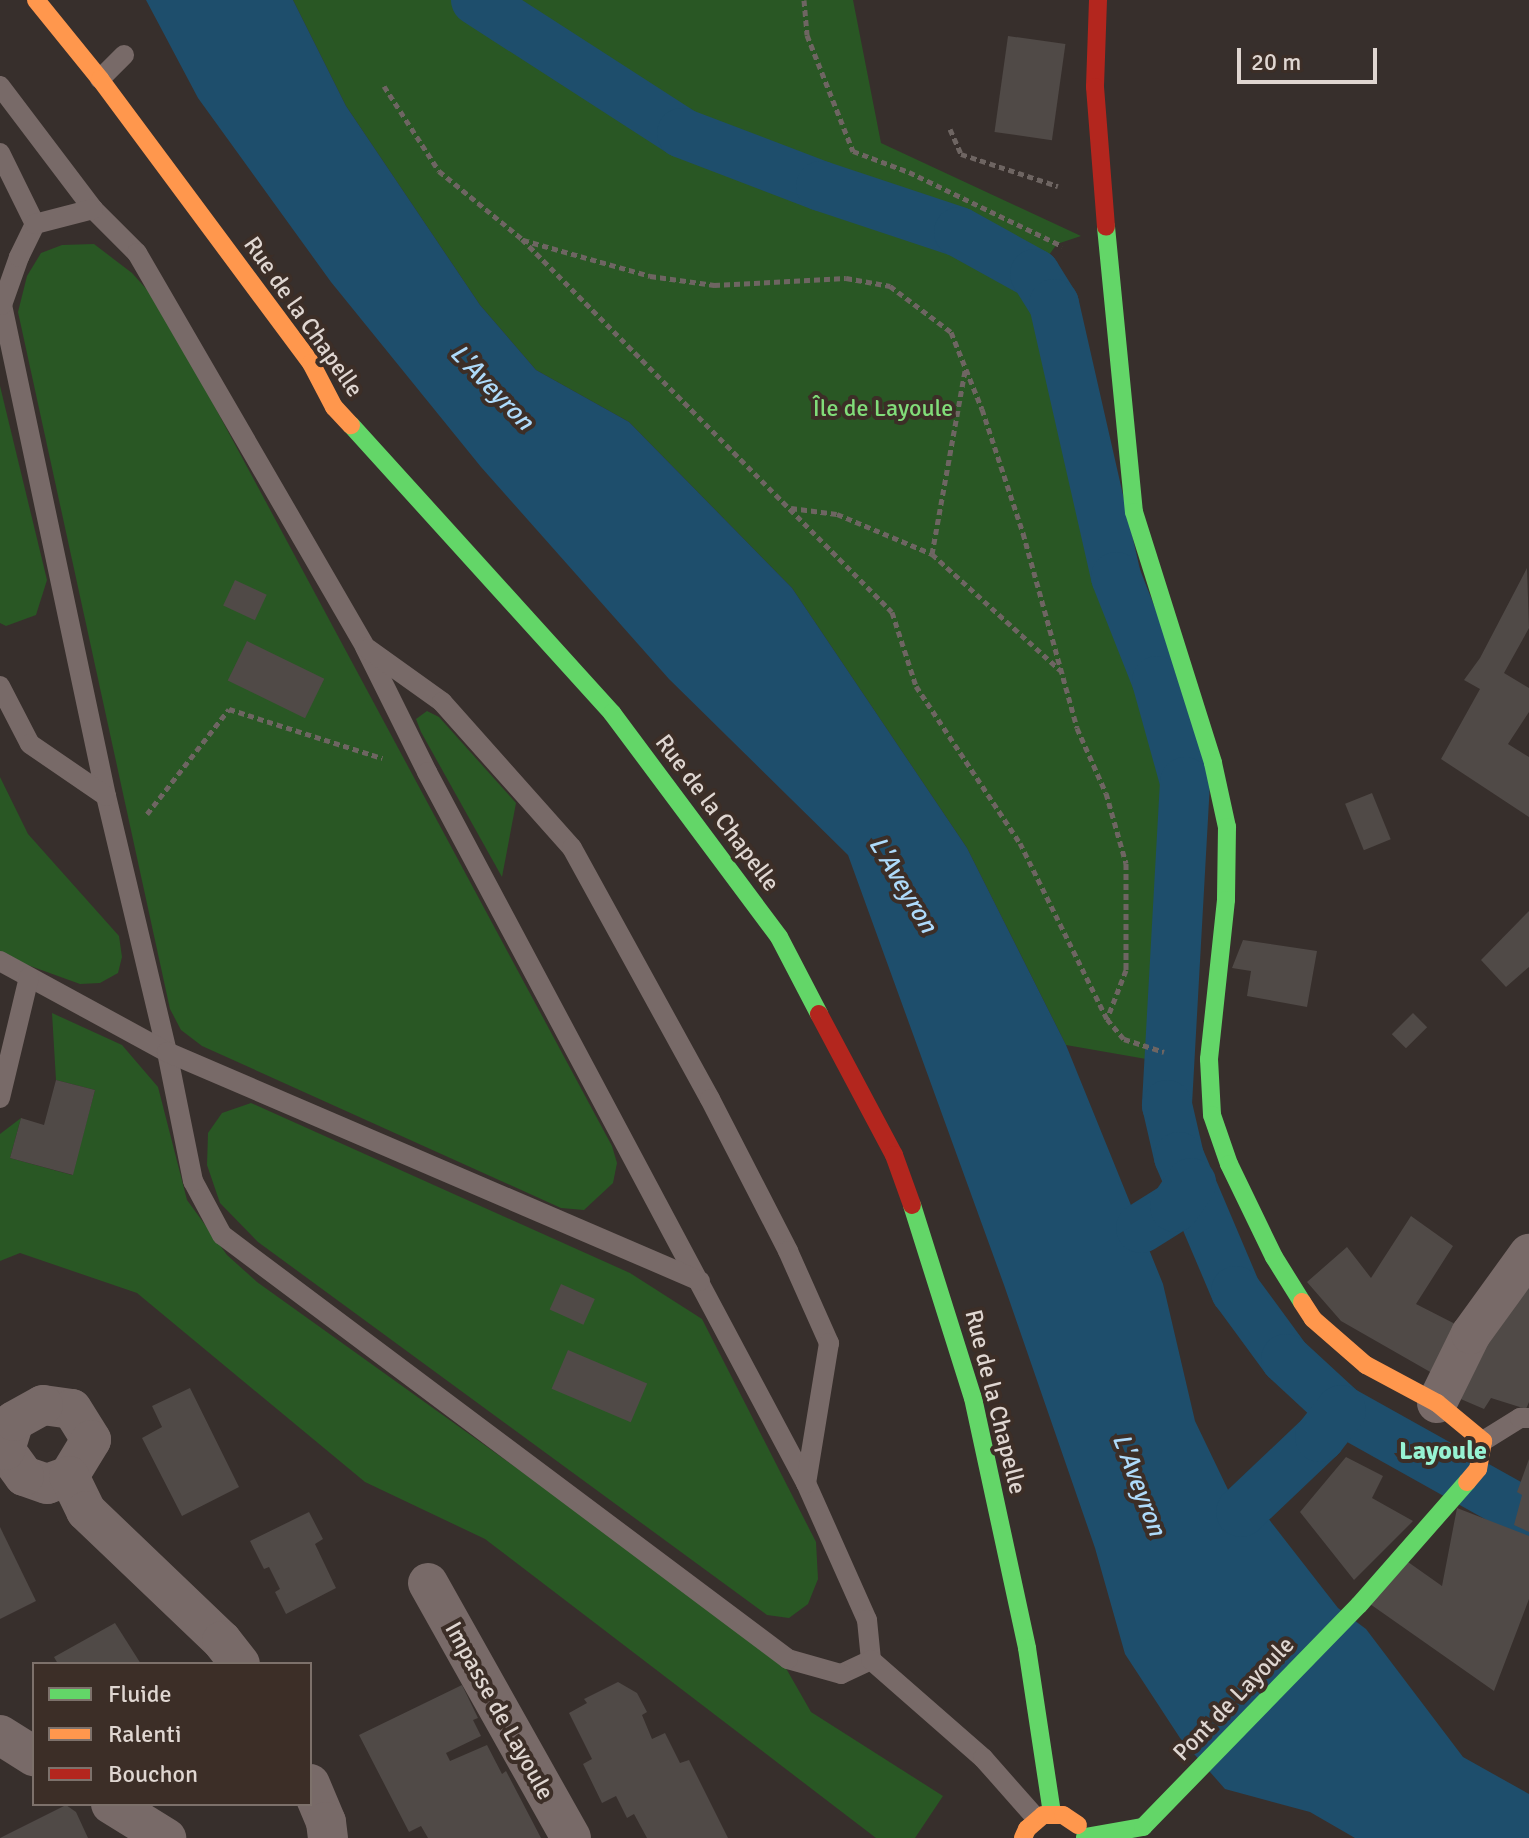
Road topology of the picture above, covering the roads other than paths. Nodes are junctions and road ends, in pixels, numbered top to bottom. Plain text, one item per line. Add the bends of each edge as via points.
1 (36, 0) edge
2 (1098, 0) edge
3 (124, 55) dead end
4 (100, 79) junction
5 (0, 86) edge
6 (0, 153) edge
7 (93, 209) junction
8 (35, 224) junction
9 (1, 304) edge
10 (365, 647) junction
11 (0, 686) edge
12 (106, 796) junction
13 (0, 961) edge
14 (29, 977) junction
15 (167, 1052) junction
16 (0, 1098) edge
17 (1529, 1254) edge
18 (700, 1281) junction
19 (1437, 1403) junction
20 (1529, 1418) edge
21 (1483, 1441) junction
22 (69, 1476) dead end
23 (806, 1483) junction
24 (428, 1583) dead end
25 (871, 1660) junction
26 (238, 1662) edge
27 (0, 1735) edge
28 (32, 1755) edge
29 (312, 1789) edge
30 (114, 1806) edge
31 (1044, 1816) junction
32 (166, 1838) edge
33 (328, 1838) edge
34 (571, 1838) edge
35 (1023, 1838) edge
36 (1085, 1838) edge

1 - 4 street, Rue de la Chapelle
2 - 19 street via 1095,87 1134,512 1213,763 1227,827 1226,900 1209,1059 1212,1115 1268,1244 1313,1319 1366,1365
3 - 4 lane
4 - 31 street, Rue de la Chapelle via 311,363 334,407 612,713 779,937 894,1155 929,1253 980,1430 1027,1648
5 - 7 lane
6 - 8 lane
7 - 8 lane
7 - 10 lane via 137,253
8 - 9 lane
9 - 12 lane
10 - 18 lane
10 - 23 lane via 442,702 572,848 710,1099 829,1343
11 - 12 lane via 30,744
12 - 15 lane
13 - 14 lane
14 - 15 lane
14 - 16 lane
15 - 18 lane
15 - 25 lane via 193,1181 222,1235 788,1659 841,1674
17 - 19 street via 1471,1334
18 - 23 lane
19 - 21 street
20 - 21 lane via 1520,1418
21 - 36 street, Pont de Layoule via 1478,1469 1448,1505 1359,1605 1143,1827
22 - 26 street via 86,1511
23 - 25 lane via 867,1620
24 - 34 street, Impasse de Layoule
25 - 31 lane
27 - 28 street
29 - 33 street
30 - 32 street
31 - 35 street
31 - 36 street via 1073,1820

